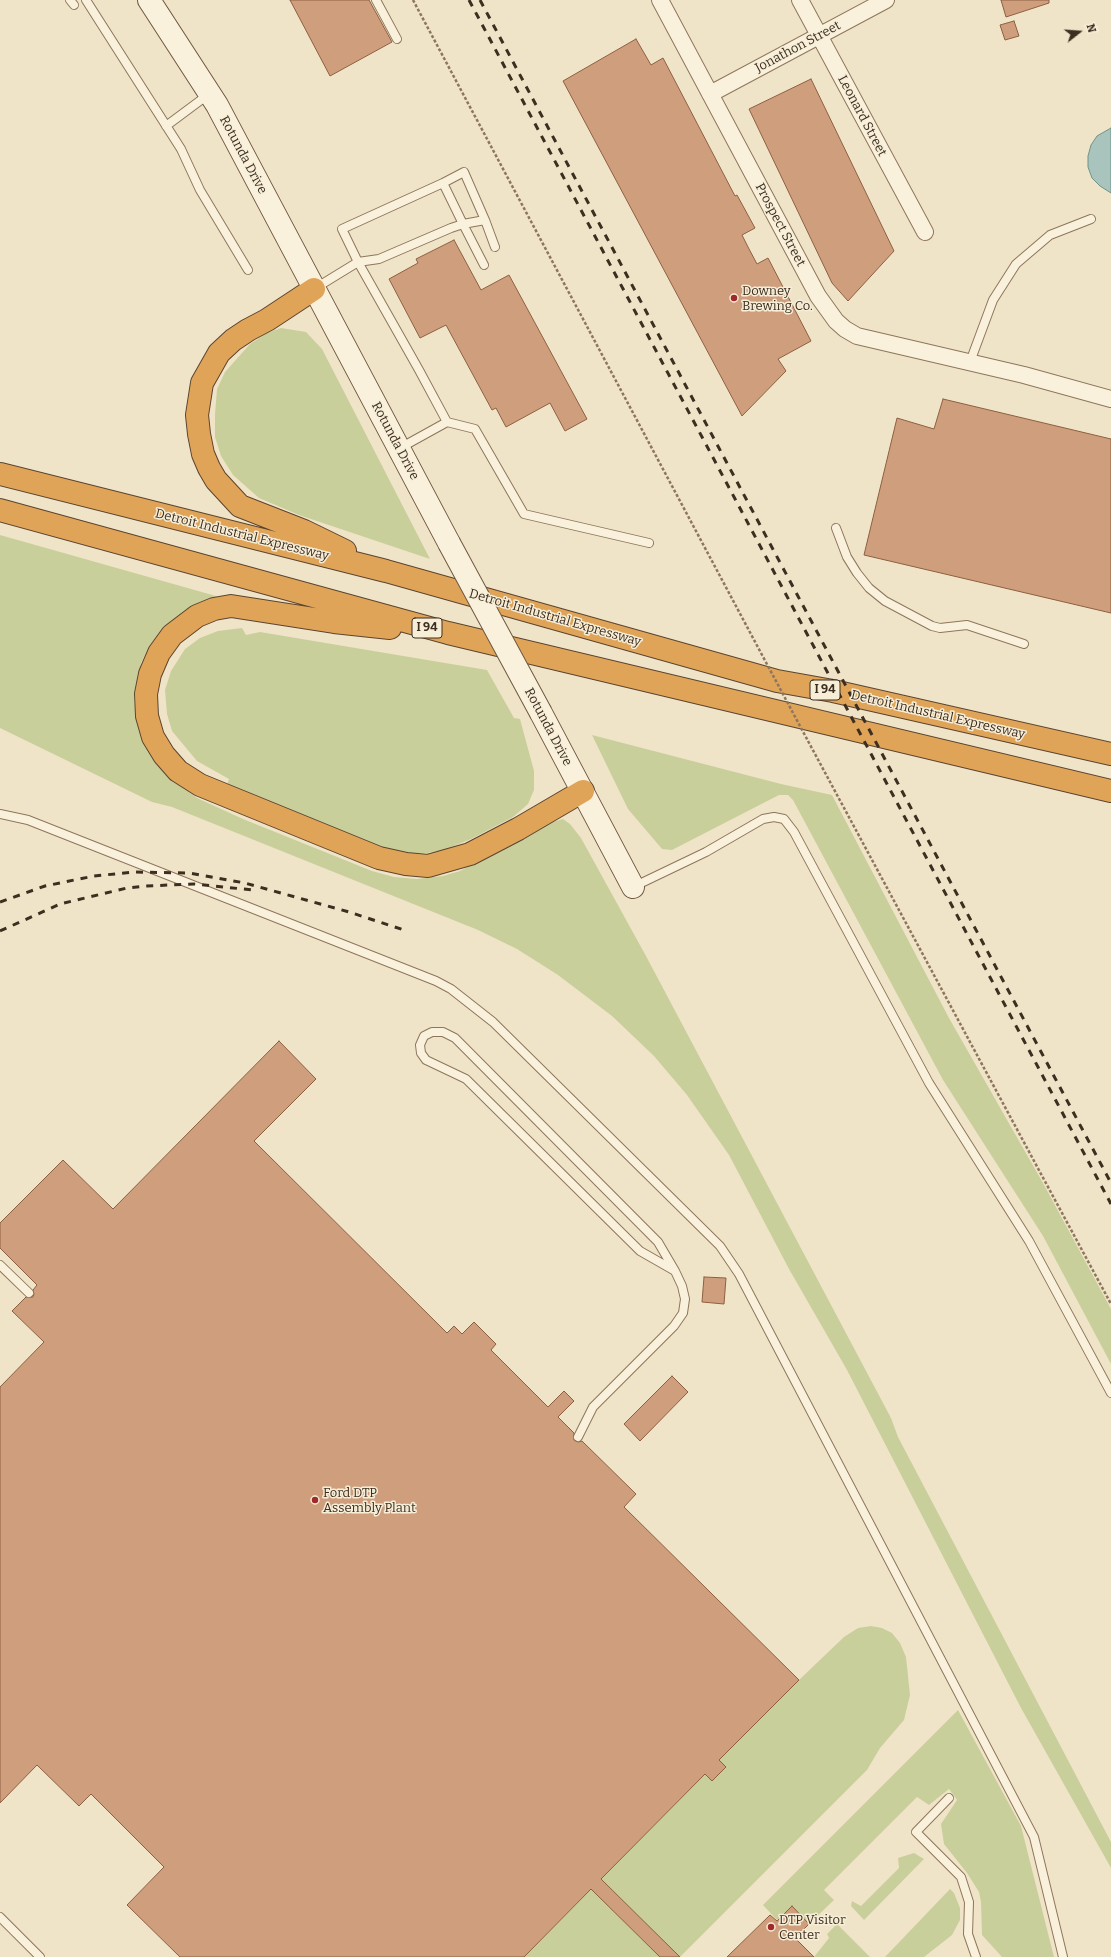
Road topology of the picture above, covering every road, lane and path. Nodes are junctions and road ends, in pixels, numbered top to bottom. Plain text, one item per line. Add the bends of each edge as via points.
1 (86, 0) edge
2 (149, 0) edge
3 (376, 0) edge
4 (413, 0) edge
5 (660, 0) edge
6 (800, 0) edge
7 (886, 0) edge
8 (819, 35) junction
9 (397, 39) dead end
10 (210, 93) junction
11 (710, 94) junction
12 (166, 126) junction
13 (443, 183) junction
14 (1091, 219) dead end
15 (485, 220) junction
16 (463, 224) junction
17 (925, 232) dead end
18 (495, 248) dead end
19 (358, 262) junction
20 (484, 265) dead end
21 (248, 270) dead end
22 (314, 289) junction
23 (970, 362) junction
24 (1111, 399) edge
25 (447, 422) junction
26 (399, 449) junction
27 (0, 474) edge
28 (0, 510) edge
29 (836, 528) dead end
30 (649, 543) dead end
31 (386, 571) junction
32 (448, 633) junction
33 (1024, 644) dead end
34 (1111, 754) edge
35 (582, 791) junction
36 (1111, 791) edge
37 (0, 814) edge
38 (634, 887) joint
39 (0, 1264) edge
40 (675, 1272) junction
41 (29, 1294) dead end
42 (1111, 1304) edge
43 (1111, 1393) edge
44 (578, 1437) dead end
45 (950, 1798) dead end
46 (0, 1917) edge
47 (40, 1957) edge
48 (976, 1957) edge
49 (1063, 1957) edge

1 - 12 lane
2 - 10 main road, Rotunda Drive
3 - 9 lane
4 - 42 path, bridge
5 - 11 street, Prospect Street
6 - 8 street, Leonard Street
7 - 8 street, Jonathon Street
8 - 11 street, Jonathon Street
8 - 17 street, Leonard Street
10 - 12 lane
10 - 22 main road, Rotunda Drive
11 - 23 street, Prospect Street via 818,296 836,321 855,336
12 - 21 lane via 181,149 200,190
13 - 15 lane via 464,172
13 - 16 lane
13 - 19 lane via 342,228
14 - 23 lane via 1050,235 1016,264 993,300
15 - 16 lane
15 - 18 lane
16 - 19 lane via 379,259
16 - 20 lane
19 - 22 lane
19 - 25 lane
22 - 26 main road, Rotunda Drive
22 - 31 highway via 233,340 219,353 202,383 199,400 198,434 203,454 216,480 240,506 304,531
23 - 24 street, Prospect Street
25 - 26 lane
25 - 30 lane via 475,429 524,514
26 - 35 main road, Rotunda Drive, bridge
27 - 31 highway, Detroit Industrial Expressway / I 94
28 - 32 highway, I 94
29 - 33 lane via 857,573 869,588 885,601 932,626 940,628 967,625
31 - 34 highway, Detroit Industrial Expressway / I 94 via 777,681
32 - 35 highway via 334,622 231,606 214,610 186,624 172,635 159,653 150,674 146,694 147,716 153,737 178,771 200,785 379,858 406,864 428,866 470,854
32 - 36 highway, I 94
35 - 38 main road, Rotunda Drive
37 - 49 lane via 28,820 451,989 493,1022 720,1246 739,1274 1034,1837
38 - 43 lane via 706,852 763,819 784,819 794,832 929,1083 1029,1241
39 - 41 lane
40 - 40 lane via 658,1242 455,1038 443,1032 432,1032 424,1036 421,1053 426,1060 466,1079 640,1252
40 - 44 lane via 685,1299 683,1313 674,1326 593,1407
45 - 48 lane via 916,1832 961,1878 969,1902 968,1934
46 - 47 lane

